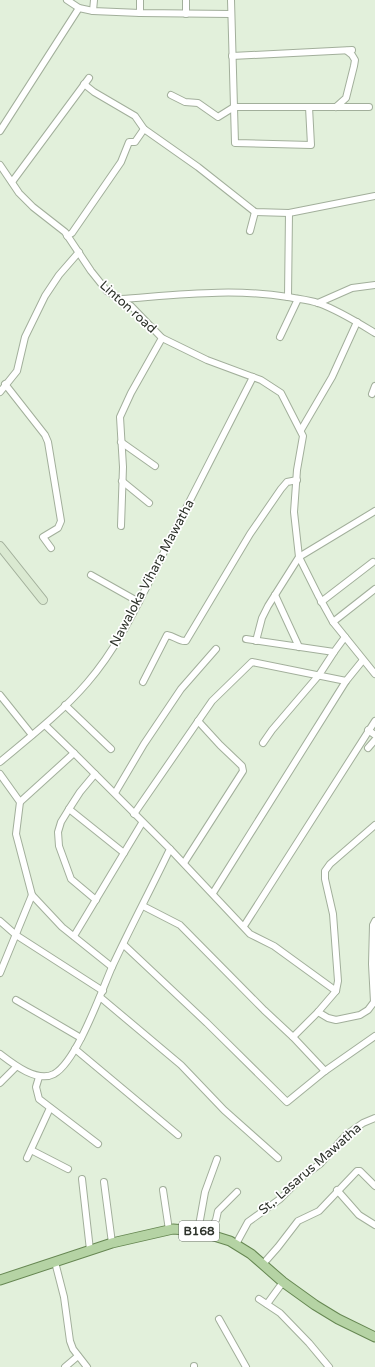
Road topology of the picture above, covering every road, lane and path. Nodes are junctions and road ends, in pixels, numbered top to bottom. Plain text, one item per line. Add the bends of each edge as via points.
1 (67, 0) edge
2 (94, 0) edge
3 (140, 0) edge
4 (186, 0) edge
5 (231, 0) edge
6 (79, 8) junction
7 (93, 11) junction
8 (140, 13) junction
9 (186, 14) junction
10 (231, 14) junction
11 (232, 56) junction
12 (89, 78) dead end
13 (84, 84) junction
14 (171, 95) dead end
15 (234, 107) junction
16 (309, 107) junction
17 (336, 107) junction
18 (370, 107) dead end
19 (144, 129) junction
20 (0, 131) edge
21 (0, 165) edge
22 (12, 182) junction
23 (375, 196) edge
24 (256, 212) junction
25 (289, 213) junction
26 (250, 231) dead end
27 (68, 236) junction
28 (78, 252) junction
29 (375, 285) edge
30 (288, 297) junction
31 (121, 299) junction
32 (298, 299) junction
33 (318, 303) junction
34 (357, 322) junction
35 (375, 333) edge
36 (280, 337) dead end
37 (162, 338) junction
38 (253, 377) junction
39 (5, 384) junction
40 (375, 386) edge
41 (0, 392) edge
42 (372, 394) dead end
43 (301, 430) junction
44 (121, 442) junction
45 (155, 466) dead end
46 (297, 480) junction
47 (122, 481) junction
48 (149, 503) dead end
49 (374, 514) edge
50 (121, 526) dead end
51 (0, 546) edge
52 (51, 548) dead end
53 (299, 557) junction
54 (374, 562) dead end
55 (91, 575) dead end
56 (375, 589) edge
57 (275, 595) junction
58 (43, 600) dead end
59 (139, 602) junction
60 (321, 602) junction
61 (333, 622) junction
62 (345, 637) junction
63 (246, 639) dead end
64 (256, 641) junction
65 (300, 647) junction
66 (216, 649) dead end
67 (334, 652) junction
68 (363, 660) junction
69 (375, 674) edge
70 (319, 675) junction
71 (346, 681) junction
72 (143, 682) dead end
73 (0, 695) edge
74 (65, 705) junction
75 (198, 721) junction
76 (375, 721) edge
77 (44, 725) junction
78 (368, 730) junction
79 (375, 734) edge
80 (32, 735) junction
81 (375, 740) edge
82 (263, 743) dead end
83 (368, 748) dead end
84 (111, 749) dead end
85 (74, 753) junction
86 (1, 760) edge
87 (0, 774) edge
88 (95, 774) junction
89 (115, 793) junction
90 (20, 802) junction
91 (69, 809) junction
92 (134, 814) junction
93 (142, 823) junction
94 (375, 825) edge
95 (170, 849) junction
96 (124, 853) junction
97 (184, 863) junction
98 (213, 893) junction
99 (32, 895) junction
100 (96, 900) junction
101 (143, 906) junction
102 (0, 921) edge
103 (375, 921) edge
104 (244, 926) junction
105 (16, 935) junction
106 (74, 936) junction
107 (124, 945) junction
108 (112, 967) junction
109 (0, 973) edge
110 (336, 991) junction
111 (101, 994) junction
112 (16, 1000) dead end
113 (318, 1012) junction
114 (375, 1036) edge
115 (293, 1037) junction
116 (81, 1038) junction
117 (75, 1049) junction
118 (0, 1054) edge
119 (16, 1067) junction
120 (325, 1071) junction
121 (39, 1077) junction
122 (0, 1083) edge
123 (50, 1108) junction
124 (375, 1118) edge
125 (178, 1135) dead end
126 (98, 1144) dead end
127 (30, 1150) junction
128 (27, 1158) dead end
129 (278, 1158) dead end
130 (217, 1159) dead end
131 (68, 1169) dead end
132 (82, 1179) dead end
133 (104, 1182) dead end
134 (375, 1186) edge
135 (163, 1190) dead end
136 (337, 1190) junction
137 (237, 1192) dead end
138 (375, 1225) edge
139 (169, 1230) junction
140 (198, 1231) junction
141 (208, 1234) junction
142 (112, 1243) junction
143 (236, 1244) junction
144 (90, 1250) junction
145 (55, 1262) junction
146 (262, 1264) junction
147 (0, 1280) edge
148 (283, 1282) junction
149 (259, 1299) dead end
150 (267, 1304) junction
151 (219, 1319) dead end
152 (375, 1337) edge
153 (78, 1356) junction
154 (65, 1367) edge
155 (87, 1367) edge
156 (246, 1367) edge
157 (329, 1367) edge

1 - 6 street
2 - 7 street
3 - 8 street
4 - 9 street
5 - 10 street
6 - 7 street
6 - 20 street
7 - 8 street
8 - 9 street
9 - 10 street
10 - 11 street
11 - 15 street
11 - 17 street via 350,51 355,60 354,66 346,98
12 - 13 street
13 - 19 street via 135,116
13 - 22 street
14 - 15 street via 185,102 198,103 218,117
15 - 16 street
15 - 16 street via 235,143 311,145
16 - 17 street
17 - 18 street
19 - 24 street
19 - 27 street via 135,142 129,142 121,162
21 - 22 street, Linton road
22 - 27 street, Linton road via 33,207
23 - 25 street
24 - 25 street
24 - 26 street
25 - 30 street
27 - 28 street, Linton road
28 - 31 street, Linton road via 108,291
28 - 39 street via 45,296 25,337 17,371
29 - 33 street via 352,288
30 - 31 street via 224,292
30 - 32 street
31 - 37 street, Linton road via 139,313
32 - 33 street
32 - 36 street
33 - 34 street
34 - 35 street
34 - 43 street via 332,377
37 - 38 street, Linton road via 207,360
37 - 44 street via 120,417
38 - 43 street, Linton road via 281,393
38 - 59 street, Nawaloka Vihara Mawatha
39 - 41 street
39 - 52 street via 48,442 61,521 58,528 44,537
40 - 42 street
43 - 46 street via 303,436
44 - 45 street
44 - 47 street
46 - 53 street via 294,512
46 - 72 street via 287,482 281,489 250,534 186,641 167,636
47 - 48 street
47 - 50 street
49 - 53 street
51 - 58 street
53 - 57 street
53 - 60 street
54 - 60 street
55 - 59 street
56 - 61 street
57 - 64 street via 262,618
57 - 65 street
59 - 74 street, Nawaloka Vihara Mawatha via 113,648 87,682
60 - 61 street
61 - 62 street
62 - 67 street
62 - 68 street
63 - 64 street
64 - 65 street
65 - 67 street
66 - 89 street via 181,689
67 - 70 street
68 - 69 street
68 - 71 street
70 - 71 street
70 - 75 street via 252,662 212,701
70 - 82 street
71 - 98 street
73 - 80 street
74 - 77 street, Nawaloka Vihara Mawatha
74 - 84 street
75 - 92 street
75 - 97 street via 242,766 243,771
76 - 78 street
77 - 80 street, Nawaloka Vihara Mawatha
77 - 85 street
78 - 79 street
78 - 104 street
80 - 86 street, Nawaloka Vihara Mawatha
81 - 83 street
85 - 88 street
85 - 90 street
87 - 90 street
88 - 89 street
88 - 91 street
89 - 92 street
90 - 99 street via 16,834
91 - 96 street
91 - 100 street via 60,822 59,846 71,879
92 - 93 street
93 - 95 street
93 - 96 street
94 - 110 street via 325,871 333,914 338,981
95 - 97 street
95 - 101 street
96 - 100 street
97 - 98 street
98 - 104 street
99 - 105 street
99 - 106 street
100 - 106 street
101 - 107 street
101 - 115 street via 180,925
102 - 105 street
103 - 113 street via 372,964 374,1002 360,1015 336,1020
104 - 110 street via 250,934 274,946
105 - 109 street
105 - 111 street
106 - 108 street
107 - 108 street
107 - 120 street via 287,1102
108 - 111 street
110 - 113 street
111 - 116 street
111 - 129 street via 181,1065 224,1110
112 - 116 street
113 - 115 street
114 - 120 street
115 - 120 street
116 - 117 street
117 - 121 street via 54,1074
117 - 125 street
118 - 119 street
119 - 121 street
119 - 122 street
121 - 123 street via 36,1088 39,1099
123 - 126 street
123 - 127 street
124 - 143 street, St,. Lasarus Mawatha via 363,1123 346,1136 320,1164 302,1177 280,1199 248,1222
127 - 128 street
127 - 131 street
130 - 140 street via 205,1192
132 - 144 street
133 - 142 street
134 - 136 street via 357,1171
135 - 139 street
136 - 138 street via 359,1215
136 - 146 street via 319,1211 298,1221
137 - 141 street via 218,1211
139 - 140 main road, B168
139 - 142 main road, B168
140 - 141 main road, B168
141 - 143 main road, B168
142 - 144 main road, B168
143 - 146 main road, B168
144 - 145 main road, B168
145 - 147 main road, B168
145 - 153 street via 64,1297 70,1341
146 - 148 main road, B168
148 - 150 street
148 - 152 main road, B168 via 338,1319
149 - 150 street
150 - 157 street via 280,1312
151 - 156 street
153 - 154 street
153 - 155 street

